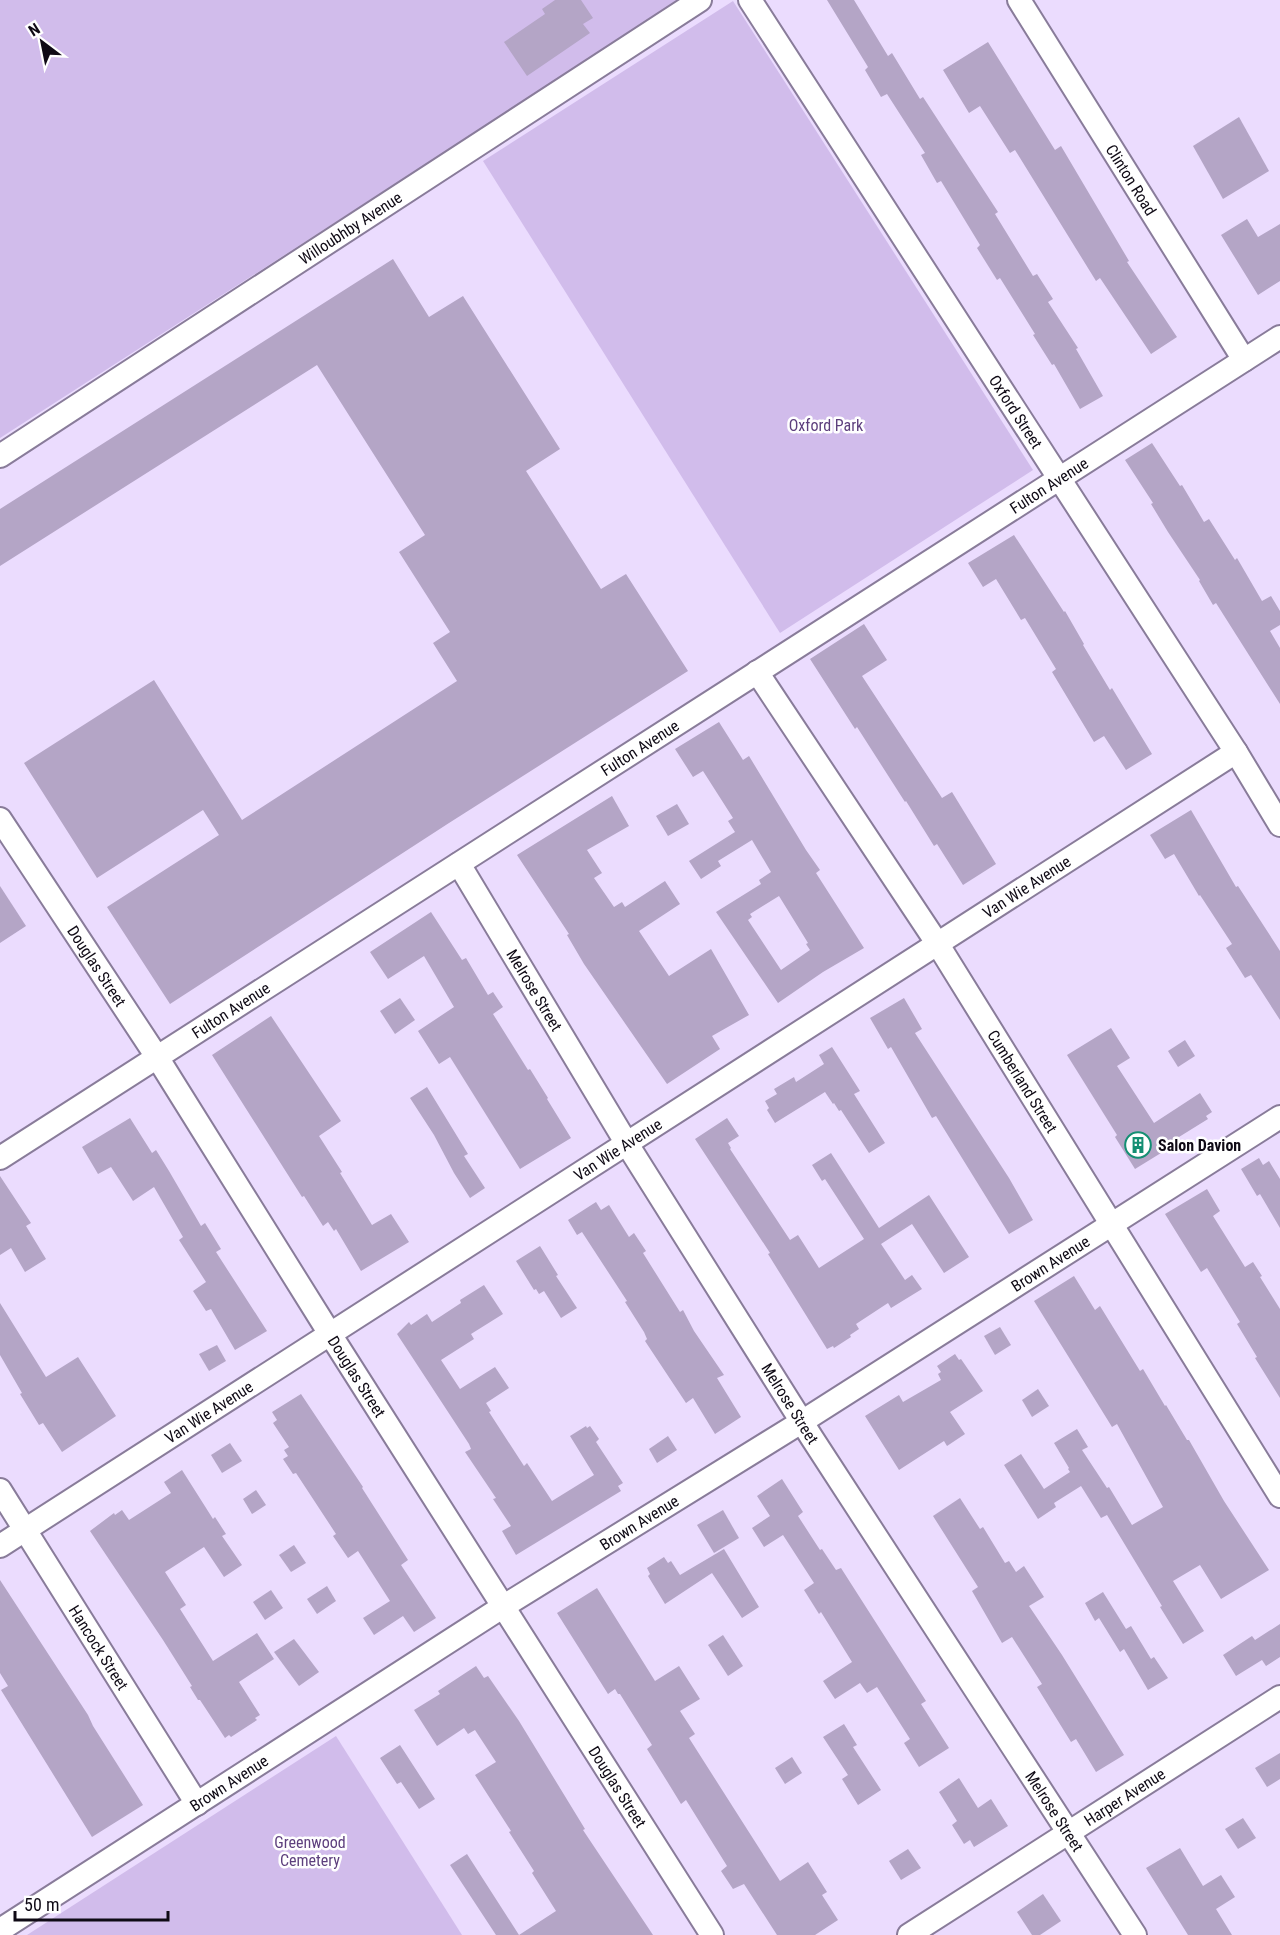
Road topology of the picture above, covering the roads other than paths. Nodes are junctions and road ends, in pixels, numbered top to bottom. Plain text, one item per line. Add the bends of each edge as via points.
1 (700, 0) edge
2 (750, 0) edge
3 (1019, 0) edge
4 (1280, 337) edge
5 (1244, 360) junction
6 (0, 456) edge
7 (1059, 479) junction
8 (757, 672) junction
9 (1236, 752) junction
10 (0, 819) edge
11 (1280, 825) edge
12 (459, 864) junction
13 (937, 944) junction
14 (157, 1057) junction
15 (1280, 1117) edge
16 (627, 1144) junction
17 (0, 1158) edge
18 (1111, 1224) junction
19 (330, 1334) junction
20 (802, 1421) junction
21 (0, 1490) edge
22 (1280, 1496) edge
23 (25, 1530) junction
24 (0, 1546) edge
25 (504, 1606) junction
26 (1280, 1697) edge
27 (198, 1804) junction
28 (1070, 1833) junction
29 (0, 1930) edge
30 (712, 1935) edge
31 (909, 1935) edge
32 (1135, 1935) edge

1 - 6 street, Willoubhby Avenue
2 - 7 street, Oxford Street
3 - 5 street, Clinton Road
4 - 5 street, Fulton Avenue
5 - 7 street, Fulton Avenue
7 - 8 street, Fulton Avenue
7 - 9 street, Oxford Street
8 - 12 street, Fulton Avenue
8 - 13 street, Cumberland Street
9 - 11 street, Oxford Street
9 - 13 street, Van Wie Avenue
10 - 14 street, Douglas Street
12 - 14 street, Fulton Avenue
12 - 16 street, Melrose Street
13 - 16 street, Van Wie Avenue
13 - 18 street, Cumberland Street
14 - 17 street, Fulton Avenue
14 - 19 street, Douglas Street
15 - 18 street, Brown Avenue
16 - 19 street, Van Wie Avenue
16 - 20 street, Melrose Street
18 - 20 street, Brown Avenue
18 - 22 street, Cumberland Street
19 - 23 street, Van Wie Avenue
19 - 25 street, Douglas Street
20 - 25 street, Brown Avenue
20 - 28 street, Melrose Street
21 - 23 street, Hancock Street
23 - 24 street, Van Wie Avenue
23 - 27 street, Hancock Street
25 - 27 street, Brown Avenue
25 - 30 street, Douglas Street
26 - 28 street, Harper Avenue
27 - 29 street, Brown Avenue
28 - 31 street, Harper Avenue
28 - 32 street, Melrose Street

